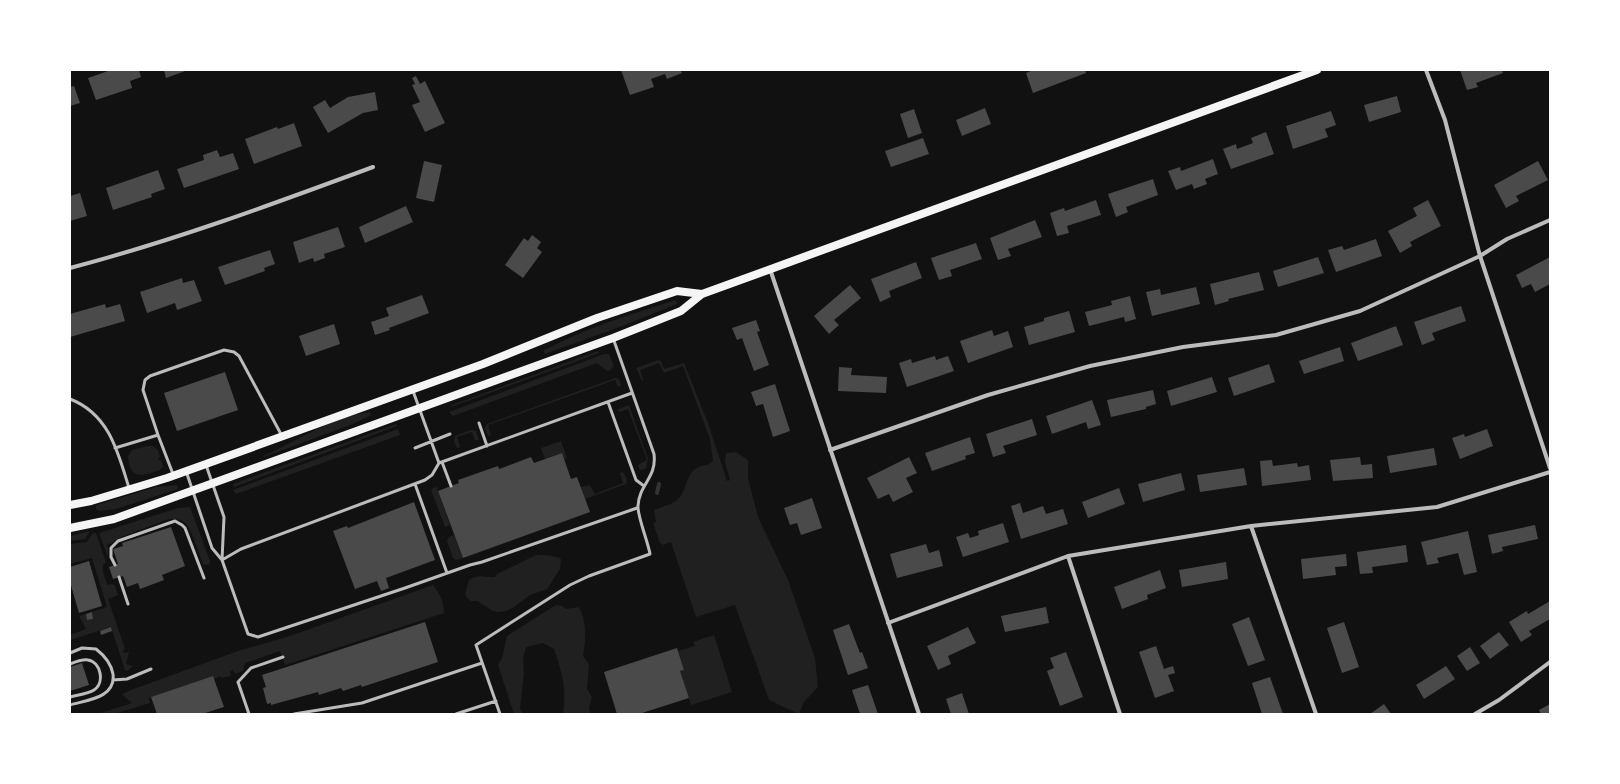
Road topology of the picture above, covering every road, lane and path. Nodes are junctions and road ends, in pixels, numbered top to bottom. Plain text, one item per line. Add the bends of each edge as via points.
1 (1317, 70) edge
2 (1426, 70) edge
3 (373, 167) dead end
4 (1550, 220) edge
5 (1480, 256) junction
6 (70, 268) edge
7 (770, 269) junction
8 (702, 294) junction
9 (613, 338) junction
10 (413, 389) junction
11 (632, 393) junction
12 (70, 399) edge
13 (608, 402) junction
14 (419, 408) junction
15 (479, 423) dead end
16 (450, 434) dead end
17 (158, 435) junction
18 (282, 436) junction
19 (431, 441) junction
20 (487, 446) junction
21 (115, 448) junction
22 (415, 448) dead end
23 (830, 450) junction
24 (441, 463) junction
25 (206, 464) junction
26 (1550, 468) edge
27 (186, 471) junction
28 (1550, 472) edge
29 (174, 476) junction
30 (212, 483) junction
31 (415, 484) junction
32 (450, 486) dead end
33 (644, 486) junction
34 (130, 490) junction
35 (193, 490) junction
36 (70, 505) edge
37 (637, 508) junction
38 (1251, 526) junction
39 (70, 528) edge
40 (1068, 556) junction
41 (222, 560) junction
42 (115, 565) dead end
43 (448, 573) junction
44 (119, 577) dead end
45 (204, 578) dead end
46 (128, 604) dead end
47 (888, 623) junction
48 (70, 652) edge
49 (283, 657) dead end
50 (1550, 662) edge
51 (482, 663) junction
52 (70, 664) edge
53 (151, 669) dead end
54 (113, 680) junction
55 (70, 697) edge
56 (496, 701) junction
57 (70, 705) edge
58 (318, 712) edge
59 (249, 714) edge
60 (294, 714) edge
61 (456, 714) edge
62 (500, 714) edge
63 (919, 714) edge
64 (1120, 714) edge
65 (1316, 714) edge
66 (1475, 714) edge

1 - 7 main road
2 - 5 street via 1445,120
3 - 6 street via 207,228
4 - 5 street via 1507,239
5 - 23 street via 1360,311 1276,335 1184,347 1090,366 988,395
5 - 26 street
7 - 8 main road
7 - 23 street
8 - 9 main road via 681,311
8 - 10 main road via 677,291 597,318
9 - 11 lane
9 - 14 main road
10 - 14 lane
10 - 18 main road
11 - 13 lane
11 - 33 lane via 654,454 654,470
12 - 21 lane via 80,402 101,420 110,433
13 - 20 lane
13 - 33 lane via 636,480
14 - 19 lane
14 - 30 main road
15 - 20 lane
16 - 19 lane
17 - 18 lane via 143,390 145,380 150,376 229,350 239,356
17 - 21 lane
17 - 29 lane
18 - 25 main road
19 - 22 lane
19 - 24 lane
20 - 24 lane
21 - 34 lane
23 - 47 street
24 - 31 lane via 432,475
24 - 32 lane
25 - 27 main road
25 - 30 lane
27 - 29 main road
27 - 35 lane
28 - 38 street via 1437,507
29 - 34 main road
30 - 35 main road
30 - 41 lane via 224,517
31 - 41 lane via 241,550
31 - 43 lane
33 - 37 lane
34 - 36 main road
35 - 39 main road via 114,519
35 - 41 lane via 212,548
37 - 43 lane
37 - 51 lane via 649,543 650,554 582,579 498,630 476,645
38 - 40 street
38 - 65 street
40 - 47 street
40 - 64 street
41 - 43 lane via 248,634 258,637
42 - 45 lane via 111,548 118,541 175,522 182,524
44 - 46 lane
47 - 63 street
48 - 54 lane via 96,649 108,660
49 - 59 lane via 251,668 238,682
50 - 66 street via 1499,700
51 - 56 lane
51 - 58 lane via 362,703
52 - 55 lane via 88,660 97,665 100,682 94,690
53 - 54 lane via 127,680
54 - 57 lane via 109,691 104,695
56 - 61 lane
56 - 62 lane
58 - 60 lane

